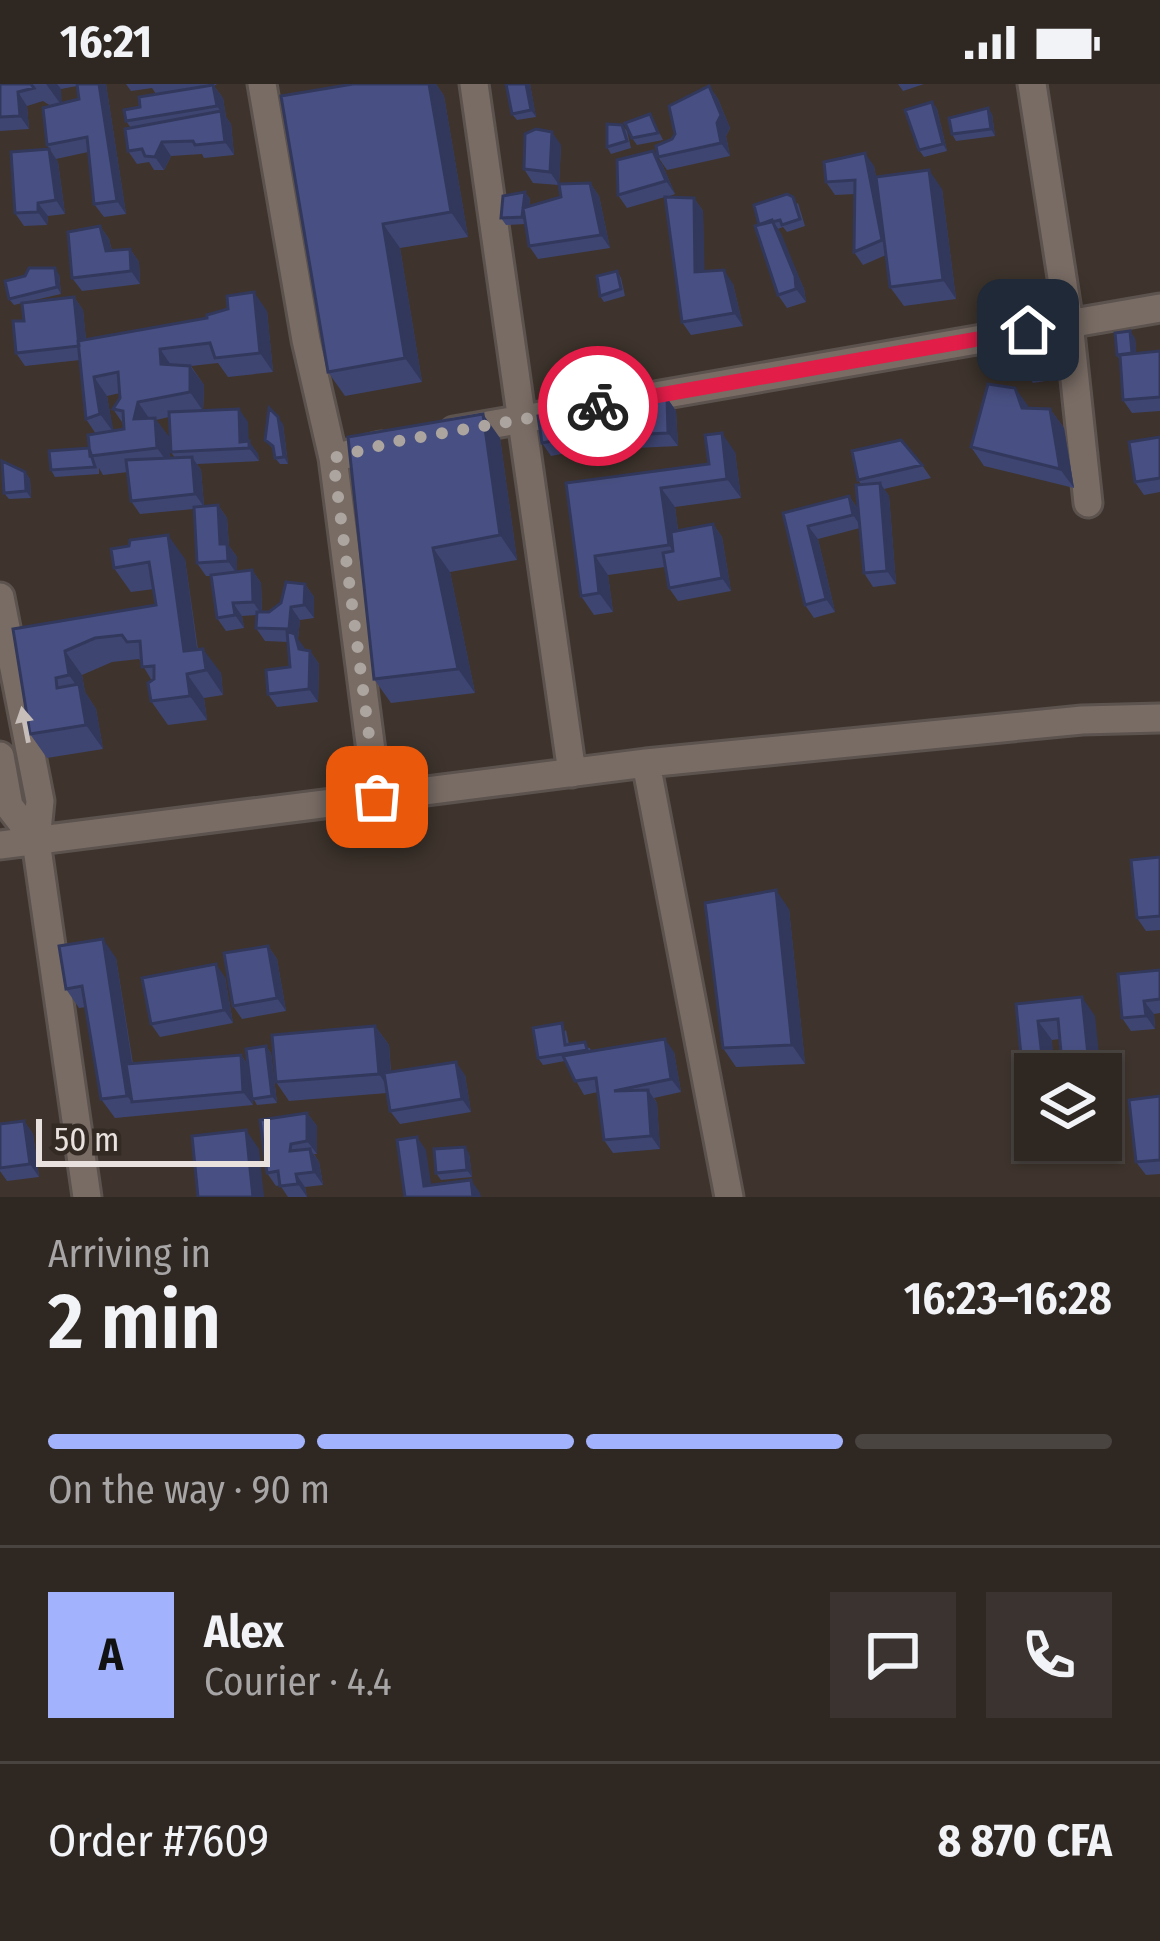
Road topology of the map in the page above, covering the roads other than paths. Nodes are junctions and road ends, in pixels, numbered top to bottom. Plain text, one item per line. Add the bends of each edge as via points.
1 (474, 84) edge
2 (1032, 84) edge
3 (271, 95) edge
4 (1160, 308) edge
5 (1069, 323) junction
6 (522, 420) junction
7 (333, 458) junction
8 (1088, 503) dead end
9 (0, 597) edge
10 (1160, 718) edge
11 (0, 756) edge
12 (646, 763) junction
13 (572, 773) junction
14 (377, 797) junction
15 (36, 841) junction
16 (0, 845) edge
17 (87, 1197) edge
18 (729, 1197) edge

1 - 6 street
2 - 5 street
3 - 7 street via 302,318
4 - 5 street
5 - 6 street
5 - 8 street
6 - 7 street
6 - 13 street
7 - 14 street
15 -> 9 street via 40,801
10 - 12 street
11 - 15 street via 9,806
12 - 13 street
12 - 18 street
13 - 14 street
14 - 15 street
15 - 16 street
15 - 17 street

